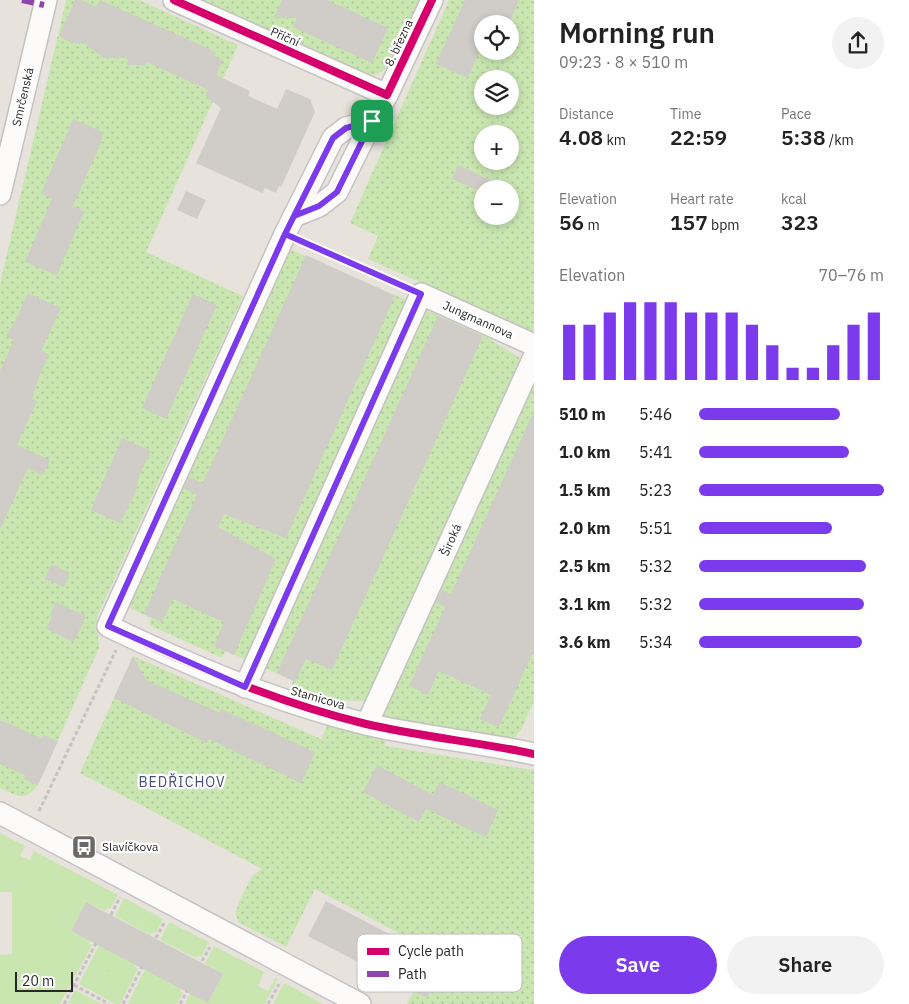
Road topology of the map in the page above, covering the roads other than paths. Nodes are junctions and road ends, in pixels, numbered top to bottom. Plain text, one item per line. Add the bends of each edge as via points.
1 (46, 0) edge
2 (174, 0) edge
3 (432, 0) edge
4 (387, 95) junction
5 (372, 121) junction
6 (0, 194) edge
7 (289, 225) junction
8 (534, 345) edge
9 (534, 357) edge
10 (245, 687) junction
11 (367, 724) junction
12 (532, 748) edge
13 (0, 813) edge
14 (360, 1004) edge

1 - 6 street, Smrčenská
2 - 4 street, Příční
3 - 4 street, 8. března
4 - 5 street, 8. března
5 - 7 street, 8. března via 337,192
5 - 7 street via 346,128 333,138
7 - 10 street, Stamicova via 116,630
8 - 10 street, Jungmannova via 421,294
9 - 11 street, Široká
10 - 11 street, Stamicova
11 - 12 street, Stamicova
13 - 14 street

